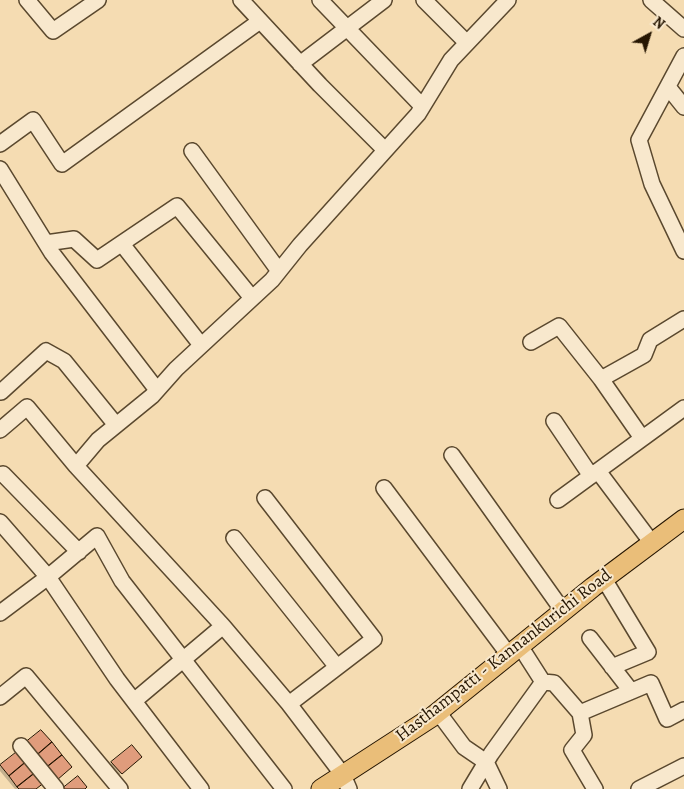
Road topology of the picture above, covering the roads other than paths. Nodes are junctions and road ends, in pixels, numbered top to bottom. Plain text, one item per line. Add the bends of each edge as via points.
1 (28, 0) edge
2 (98, 0) edge
3 (241, 0) edge
4 (320, 0) edge
5 (384, 0) edge
6 (424, 0) edge
7 (508, 0) edge
8 (652, 0) edge
9 (260, 21) junction
10 (348, 29) junction
11 (684, 29) edge
12 (466, 42) junction
13 (684, 56) edge
14 (300, 64) junction
15 (668, 87) junction
16 (422, 106) junction
17 (684, 107) edge
18 (0, 144) edge
19 (385, 150) junction
20 (192, 151) dead end
21 (0, 169) edge
22 (679, 231) edge
23 (46, 243) junction
24 (122, 244) junction
25 (684, 251) edge
26 (279, 271) junction
27 (252, 298) junction
28 (684, 319) edge
29 (531, 342) dead end
30 (201, 346) junction
31 (600, 379) junction
32 (157, 390) junction
33 (0, 391) edge
34 (684, 408) edge
35 (554, 421) dead end
36 (116, 425) junction
37 (0, 430) edge
38 (642, 438) junction
39 (452, 455) dead end
40 (76, 466) junction
41 (594, 473) junction
42 (3, 474) dead end
43 (384, 488) dead end
44 (265, 498) dead end
45 (558, 500) dead end
46 (684, 518) edge
47 (0, 522) edge
48 (234, 538) dead end
49 (652, 543) junction
50 (79, 552) junction
51 (48, 577) junction
52 (604, 579) junction
53 (563, 611) junction
54 (0, 613) edge
55 (223, 626) junction
56 (590, 638) dead end
57 (514, 650) junction
58 (184, 660) junction
59 (612, 667) junction
60 (337, 668) junction
61 (543, 682) junction
62 (631, 691) junction
63 (0, 697) edge
64 (134, 701) junction
65 (289, 704) junction
66 (684, 710) edge
67 (438, 712) junction
68 (580, 713) junction
69 (21, 746) dead end
70 (486, 762) junction
71 (684, 766) edge
72 (346, 782) edge
73 (592, 788) edge
74 (56, 789) edge
75 (120, 789) edge
76 (201, 789) edge
77 (284, 789) edge
78 (322, 789) edge
79 (470, 789) edge
80 (499, 789) edge
81 (639, 789) edge

1 - 2 street via 53,31
3 - 9 street
4 - 10 street
5 - 10 street
6 - 12 street
7 - 12 street
8 - 11 street
9 - 14 street
9 - 18 street via 62,164 33,120
10 - 14 street
10 - 16 street
12 - 16 street
13 - 15 street
14 - 19 street
15 - 17 street
15 - 22 street via 639,140 652,184
16 - 19 street
19 - 26 street
20 - 26 street
21 - 23 street
22 - 25 street
23 - 24 street via 74,239 97,260
23 - 32 street
24 - 27 street via 177,206
24 - 30 street
26 - 27 street
27 - 30 street
28 - 31 street via 650,340 644,355
29 - 31 street via 559,326
30 - 32 street
31 - 38 street
32 - 36 street
33 - 36 street via 46,351 64,361
34 - 38 street
35 - 41 street
36 - 40 street
37 - 40 street via 27,407
38 - 41 street
39 - 53 street
40 - 55 street
41 - 45 street
41 - 49 street
42 - 50 street
43 - 57 street
44 - 60 street via 374,639
46 - 49 main road, Hasthampatti - Kannankurichi Road
47 - 51 street
48 - 60 street
49 - 52 main road, Hasthampatti - Kannankurichi Road
50 - 51 street
50 - 58 street via 97,536 122,581
51 - 54 street
51 - 64 street
52 - 53 main road, Hasthampatti - Kannankurichi Road
52 - 59 street via 648,652
53 - 57 main road, Hasthampatti - Kannankurichi Road
55 - 58 street
55 - 65 street
56 - 59 street
57 - 61 street
57 - 67 main road, Hasthampatti - Kannankurichi Road
58 - 64 street
58 - 77 street
59 - 62 street
60 - 65 street
61 - 68 street via 554,683
61 - 70 street
62 - 66 street via 651,683 667,719
62 - 68 street
63 - 75 street via 26,676
64 - 76 street
65 - 72 street
67 - 70 street via 464,747
67 - 72 main road, Hasthampatti - Kannankurichi Road
68 - 73 street via 584,735 572,750
69 - 74 street
70 - 79 street
70 - 80 street
71 - 81 street
72 - 78 main road, Hasthampatti - Kannankurichi Road

